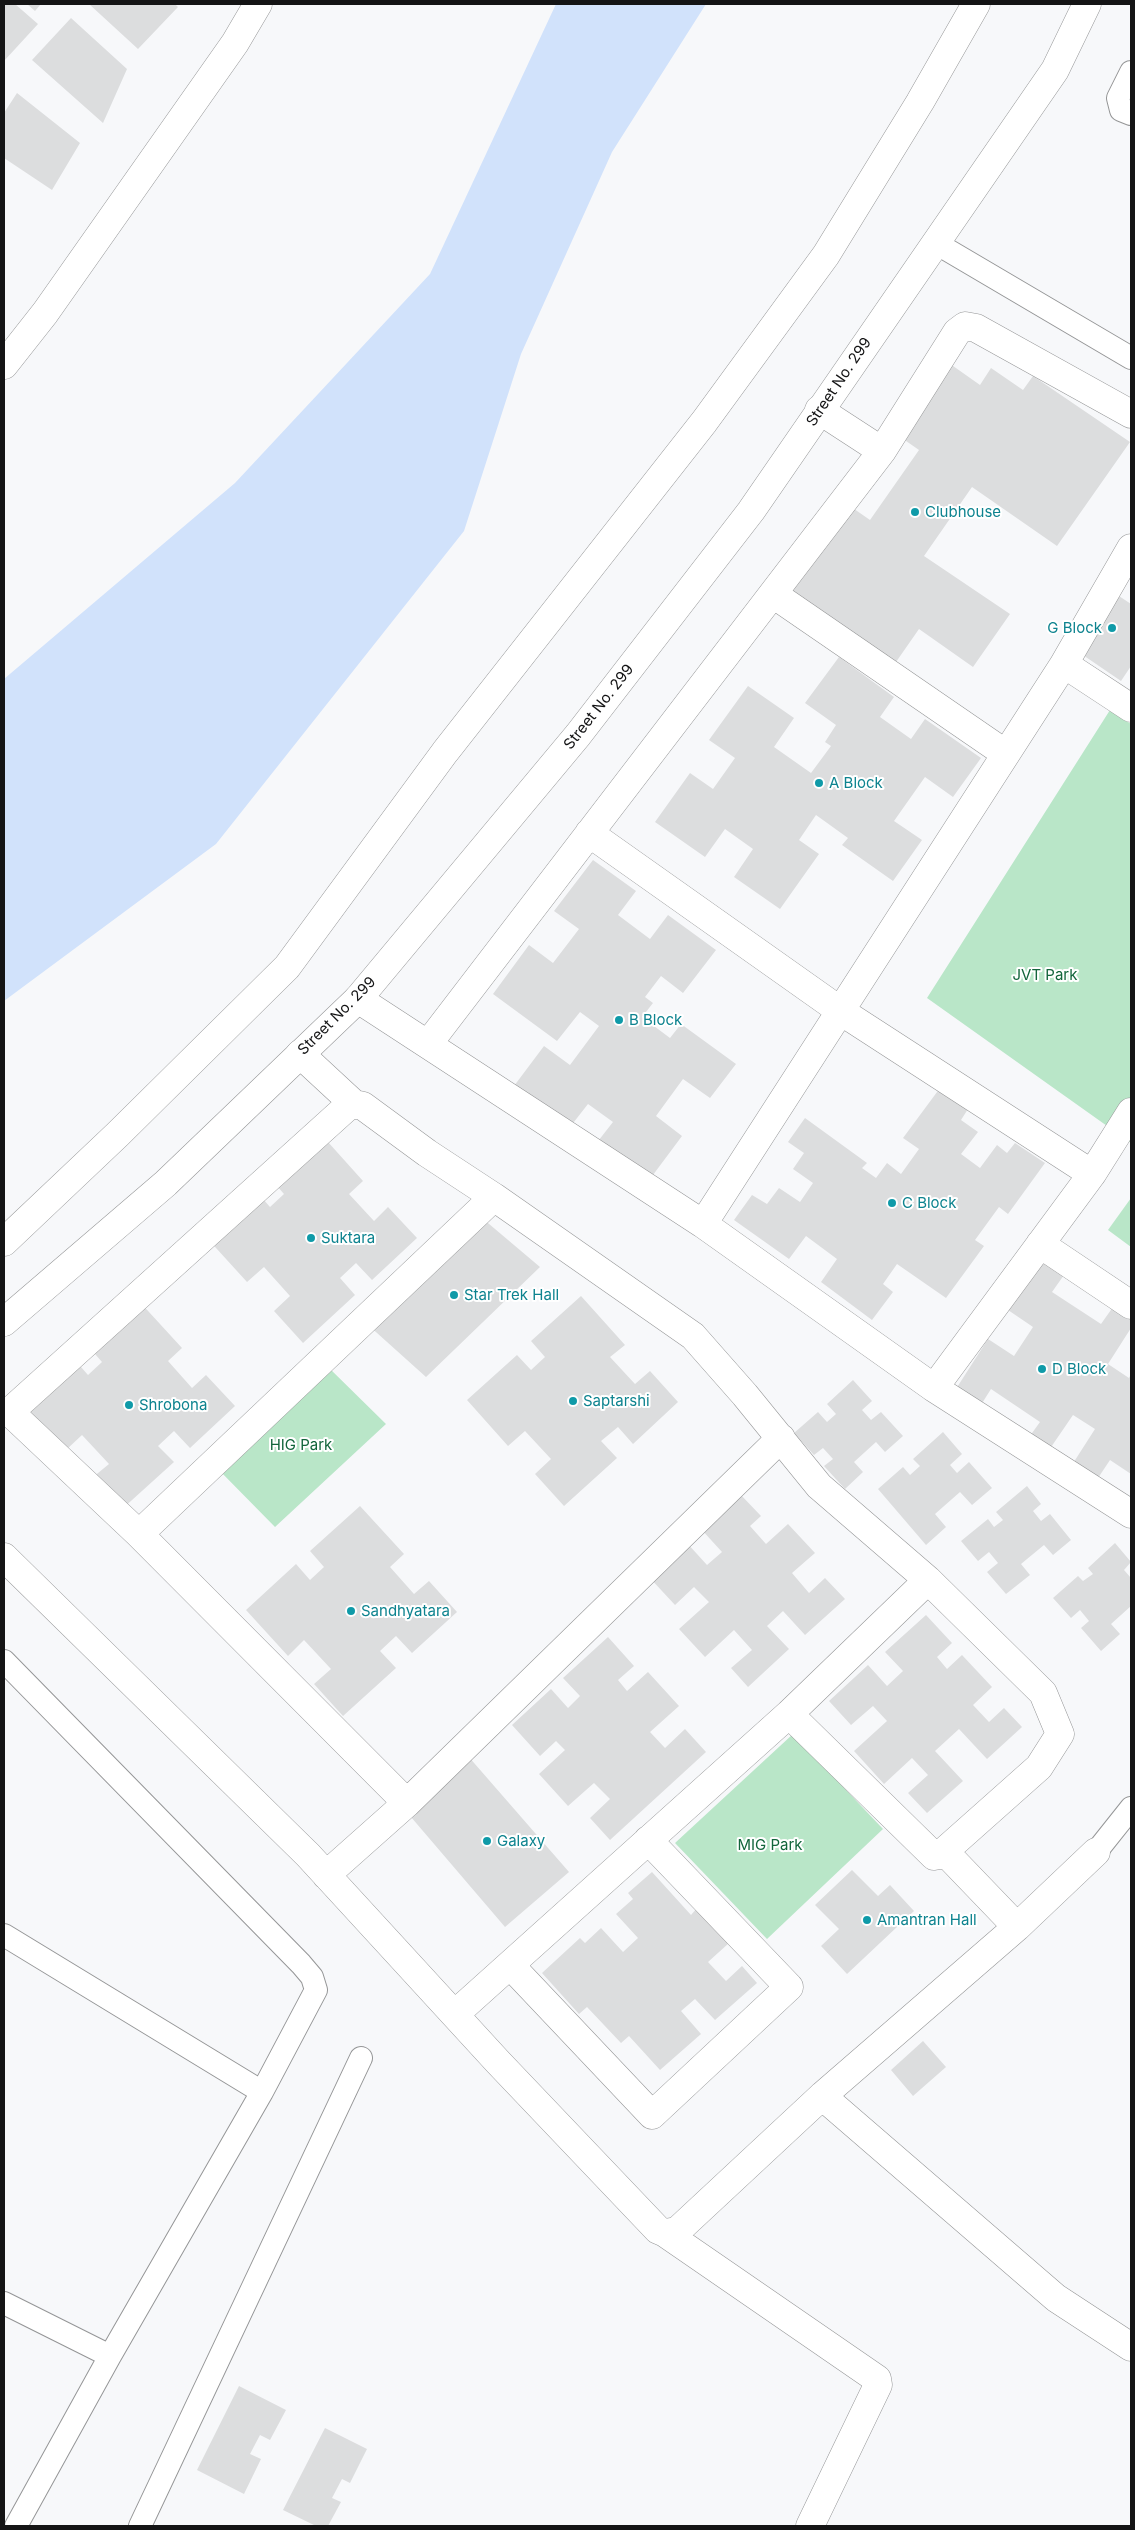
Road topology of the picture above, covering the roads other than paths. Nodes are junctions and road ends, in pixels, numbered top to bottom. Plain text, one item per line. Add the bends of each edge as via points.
1 (258, 4) edge
2 (976, 4) edge
3 (1087, 4) edge
4 (1131, 72) edge
5 (1131, 114) edge
6 (934, 242) junction
7 (1131, 358) edge
8 (4, 365) edge
9 (820, 410) junction
10 (1131, 414) edge
11 (882, 451) junction
12 (1131, 548) edge
13 (773, 594) junction
14 (1064, 664) junction
15 (1131, 708) edge
16 (1006, 754) junction
17 (589, 833) junction
18 (358, 999) junction
19 (842, 1012) junction
20 (428, 1044) junction
21 (300, 1054) junction
22 (354, 1104) junction
23 (1131, 1112) edge
24 (1092, 1174) junction
25 (494, 1197) junction
26 (703, 1224) junction
27 (4, 1242) edge
28 (1040, 1244) junction
29 (1131, 1305) edge
30 (4, 1322) edge
31 (934, 1388) junction
32 (781, 1438) junction
33 (1131, 1514) edge
34 (139, 1534) junction
35 (4, 1557) edge
36 (928, 1580) junction
37 (4, 1661) edge
38 (789, 1714) junction
39 (407, 1803) junction
40 (1131, 1808) edge
41 (648, 1840) junction
42 (944, 1851) junction
43 (1096, 1852) joint
44 (326, 1875) junction
45 (1017, 1927) junction
46 (4, 1935) edge
47 (510, 1965) junction
48 (455, 2014) junction
49 (361, 2058) dead end
50 (262, 2092) junction
51 (822, 2096) junction
52 (665, 2233) junction
53 (4, 2303) edge
54 (1131, 2347) edge
55 (110, 2356) junction
56 (16, 2526) edge
57 (140, 2526) edge
58 (810, 2526) edge

1 - 8 street via 213,75 44,314
2 - 27 street via 826,255 704,422 445,752 287,967
3 - 6 street, Street No. 299 via 1055,70
4 - 5 lane via 1118,98 1121,110
6 - 7 lane
6 - 9 street, Street No. 299
9 - 11 street
9 - 18 street, Street No. 299 via 751,511 578,735
10 - 11 street via 976,328 965,326 957,332
11 - 13 street
12 - 14 street
13 - 16 street
13 - 17 street
14 - 15 street
14 - 16 street
16 - 19 street
17 - 19 street
17 - 20 street
18 - 20 street
18 - 21 street, Street No. 299
19 - 24 street
19 - 26 street
20 - 26 street
21 - 22 street
21 - 30 street, Street No. 299 via 166,1183
22 - 25 street via 363,1106
22 - 34 street via 12,1412
23 - 24 street
24 - 28 street
25 - 32 street via 692,1336
25 - 34 street
26 - 31 street
28 - 29 street
28 - 31 street
31 - 33 street
32 - 36 street via 818,1486
32 - 39 street
34 - 39 street
35 - 44 street
36 - 38 street
36 - 42 street via 1043,1694 1060,1734 1039,1767
37 - 50 lane via 312,1977 316,1990
38 - 41 street
38 - 42 street via 928,1852 934,1856
39 - 44 street
40 - 43 lane
41 - 47 street
41 - 47 street via 789,1987 652,2115
42 - 45 street
43 - 45 street
44 - 48 street
45 - 51 street
46 - 50 lane
47 - 48 street
48 - 52 street via 658,2230
49 - 57 lane
50 - 55 lane
51 - 52 street via 677,2231
51 - 54 street via 1056,2298
52 - 58 street via 877,2379 878,2385
53 - 55 lane
55 - 56 lane

